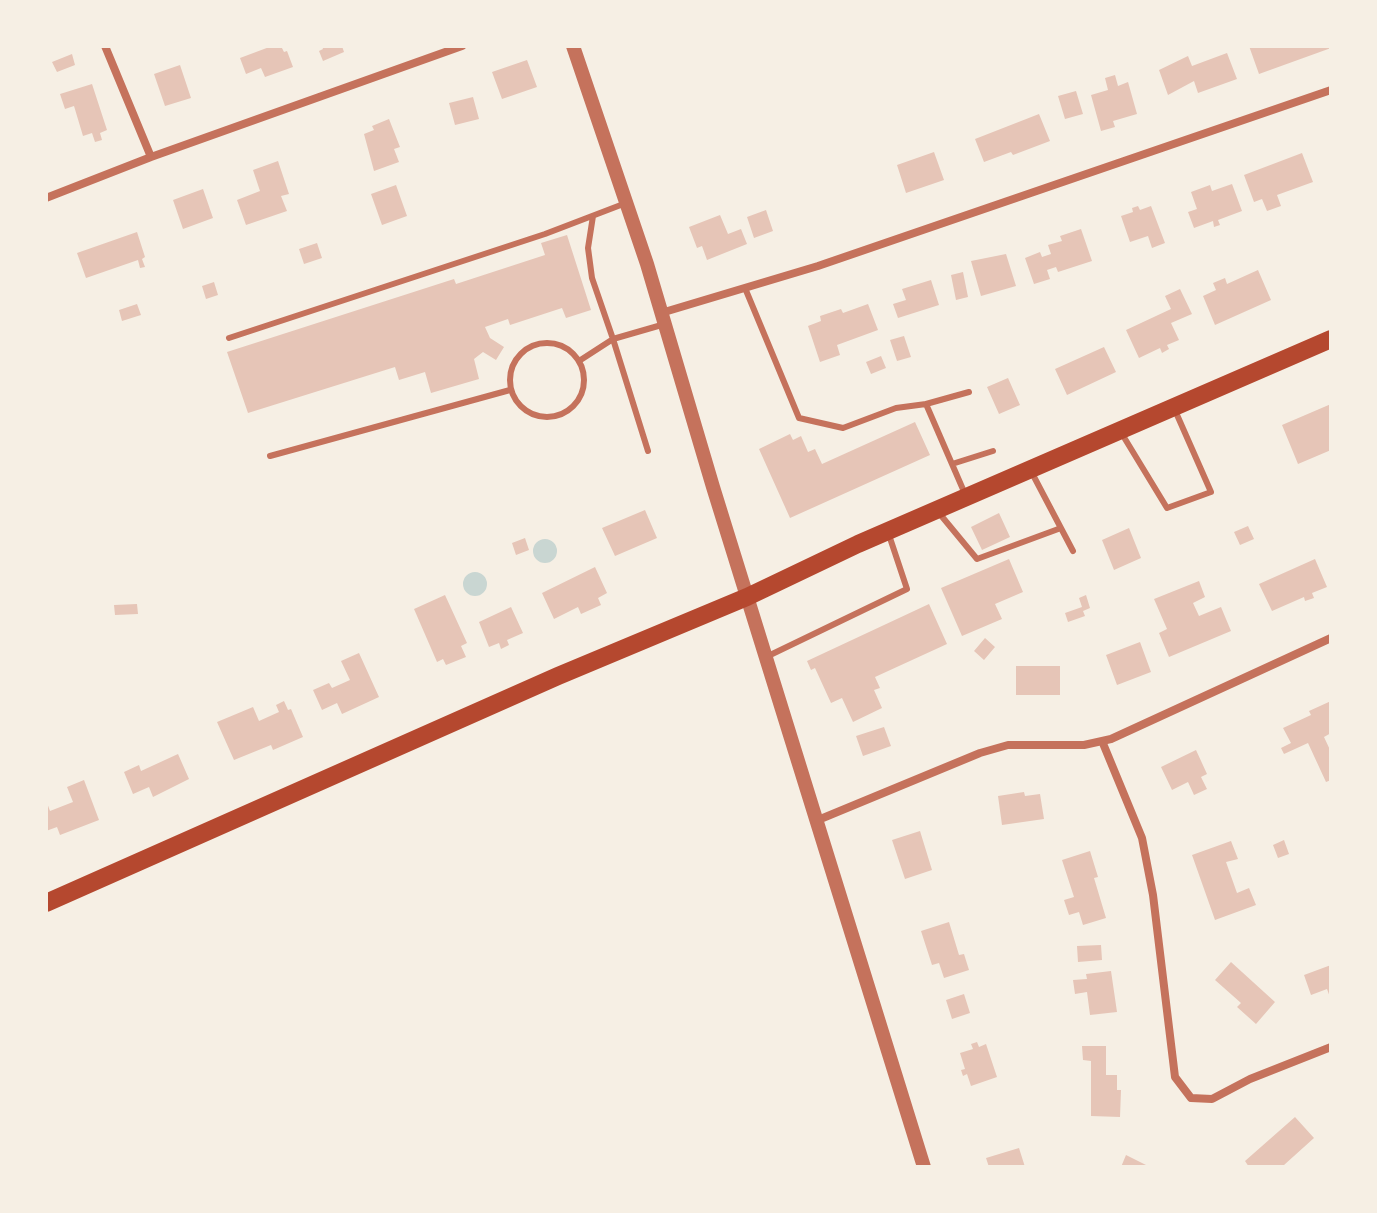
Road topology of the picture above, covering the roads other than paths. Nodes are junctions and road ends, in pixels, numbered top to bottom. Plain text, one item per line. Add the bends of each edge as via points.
1 (105, 46) edge
2 (462, 46) edge
3 (573, 46) edge
4 (1331, 90) edge
5 (151, 157) junction
6 (46, 198) edge
7 (626, 203) junction
8 (593, 216) junction
9 (745, 288) junction
10 (663, 318) junction
11 (229, 338) dead end
12 (613, 339) junction
13 (1331, 339) edge
14 (579, 361) junction
15 (510, 390) junction
16 (969, 392) dead end
17 (926, 404) junction
18 (1174, 408) junction
19 (1120, 431) junction
20 (648, 451) dead end
21 (993, 451) dead end
22 (270, 456) dead end
23 (952, 464) junction
24 (1031, 470) junction
25 (966, 497) junction
26 (937, 510) junction
27 (1061, 528) junction
28 (888, 532) junction
29 (1073, 551) dead end
30 (747, 597) junction
31 (1331, 638) edge
32 (766, 657) junction
33 (1102, 741) junction
34 (818, 820) junction
35 (46, 903) edge
36 (1331, 1047) edge
37 (924, 1167) edge

1 - 5 street
2 - 5 street
3 - 7 street
4 - 9 street
5 - 6 street
7 - 8 lane
7 - 10 street
8 - 11 lane
8 - 12 lane via 588,248 592,278
9 - 10 street
9 - 17 lane via 799,418 843,428 896,408
10 - 12 lane
10 - 30 street
12 - 14 lane
12 - 20 lane
13 - 18 main road
14 - 15 lane via 553,343 532,345 516,359
14 - 15 lane via 582,392 561,415 530,414
15 - 22 lane
16 - 17 lane
17 - 23 lane
18 - 19 main road
18 - 19 lane via 1211,492 1167,508
19 - 24 main road
21 - 23 lane
23 - 25 lane
24 - 25 main road
24 - 27 lane
25 - 26 main road
26 - 27 lane via 977,559
26 - 28 main road
27 - 29 lane
28 - 30 main road
28 - 32 lane via 907,589
30 - 32 street
30 - 35 main road
31 - 33 street
32 - 34 street
33 - 34 street via 1008,745
33 - 36 street via 1142,838 1175,1077 1191,1098 1212,1099
34 - 37 street

